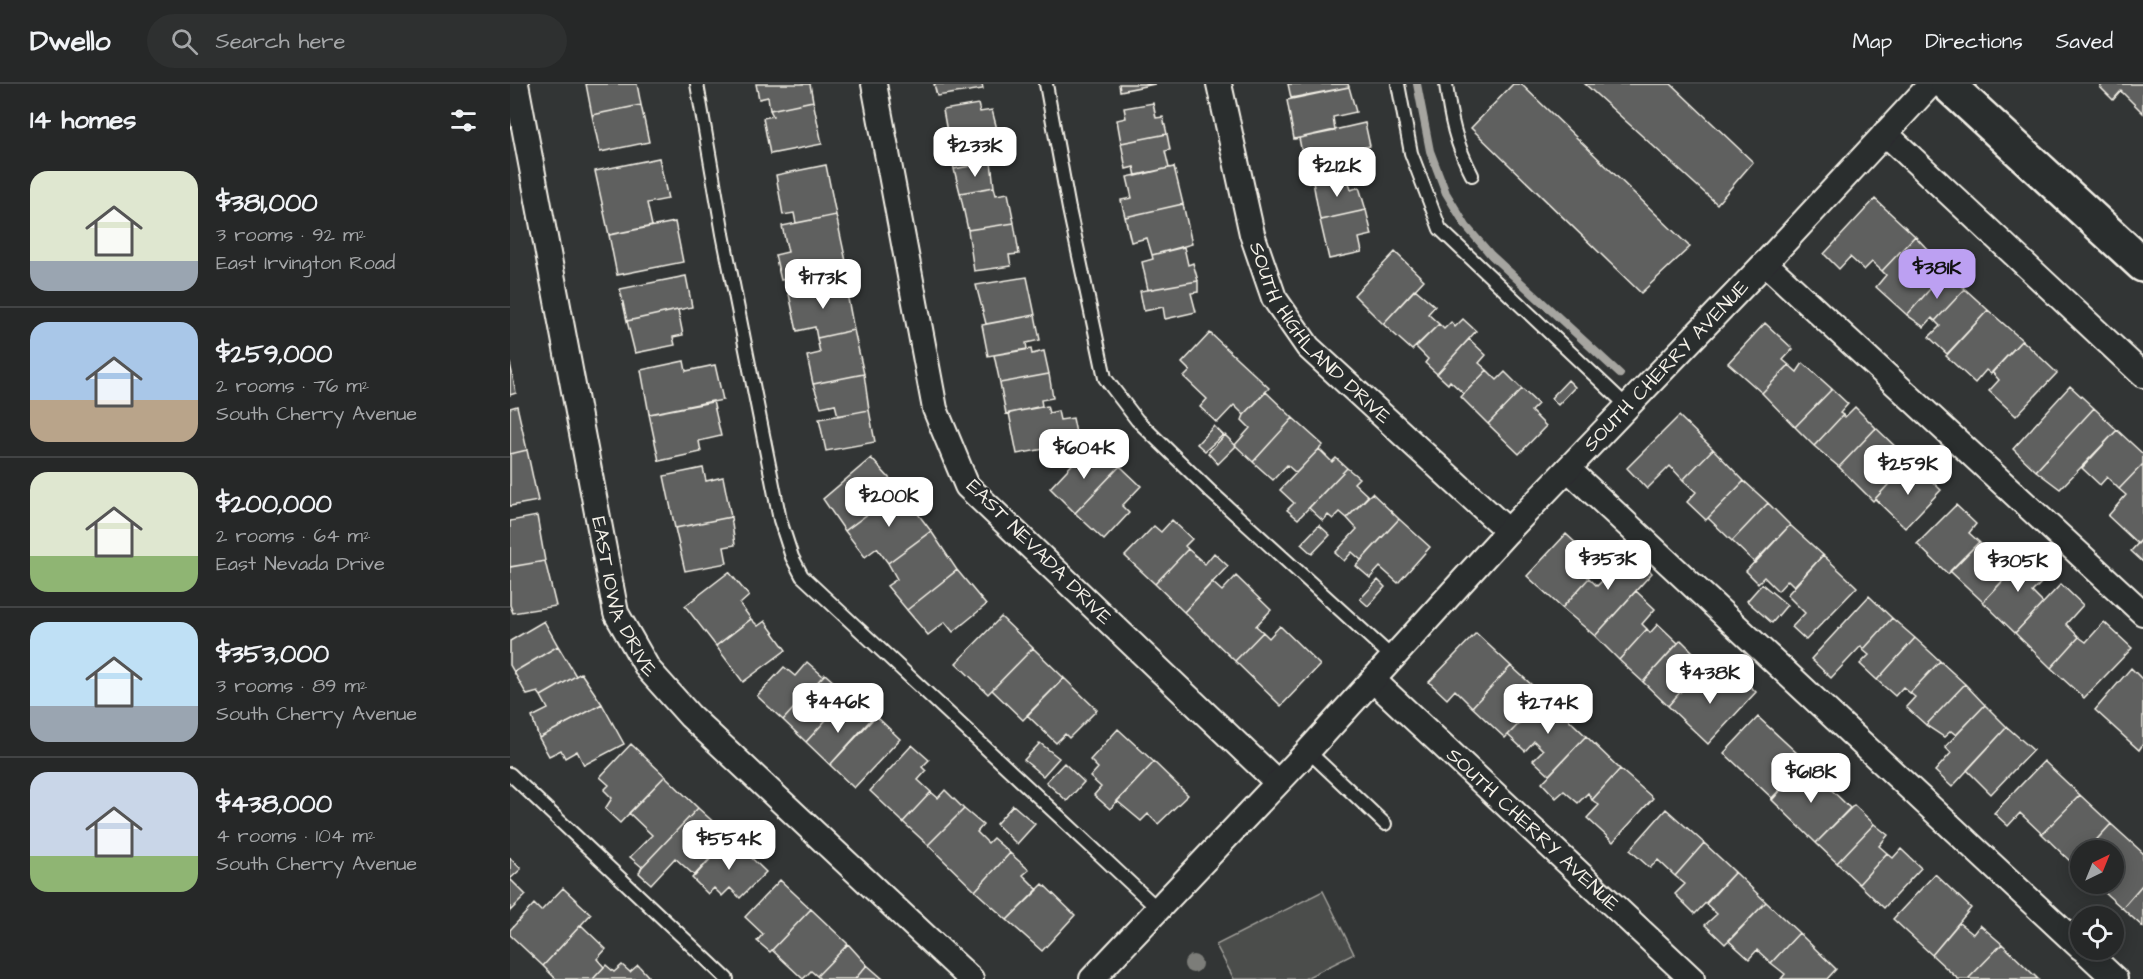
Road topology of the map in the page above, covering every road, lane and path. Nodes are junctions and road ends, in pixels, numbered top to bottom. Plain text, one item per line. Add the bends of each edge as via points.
1 (516, 84) edge
2 (697, 84) edge
3 (874, 84) edge
4 (1046, 84) edge
5 (1219, 84) edge
6 (1398, 84) edge
7 (1446, 84) edge
8 (1931, 84) edge
9 (1947, 84) edge
10 (1885, 133) junction
11 (1472, 175) dead end
12 (1765, 263) junction
13 (2143, 266) edge
14 (2143, 375) edge
15 (1628, 407) junction
16 (1568, 469) junction
17 (1508, 531) junction
18 (2143, 614) edge
19 (1393, 658) junction
20 (1373, 680) junction
21 (1308, 751) junction
22 (510, 774) edge
23 (1277, 782) junction
24 (1385, 824) dead end
25 (1158, 909) junction
26 (2070, 937) edge
27 (2095, 960) edge
28 (727, 979) edge
29 (971, 979) edge
30 (1092, 979) edge
31 (1692, 979) edge
32 (2115, 979) edge

1 - 29 street, EAST IOWA DRIVE via 616,613 648,669 690,716
2 - 25 lane via 780,520 802,576
3 - 23 street, EAST NEVADA DRIVE via 935,409 967,486
4 - 19 lane via 1105,378 1137,420
5 - 17 street, SOUTH HIGHLAND DRIVE via 1252,234 1274,298 1308,347
6 - 15 lane via 1411,153 1440,230
7 - 11 lane via 1453,130
8 - 10 street, SOUTH CHERRY AVENUE
9 - 13 main road
10 - 12 street, SOUTH CHERRY AVENUE
10 - 14 street
12 - 15 street, SOUTH CHERRY AVENUE
12 - 18 street, SOUTH CHERRY AVENUE
15 - 16 street, SOUTH CHERRY AVENUE
16 - 17 street, SOUTH CHERRY AVENUE
16 - 26 street, SOUTH CHERRY AVENUE
17 - 19 street, SOUTH CHERRY AVENUE
19 - 20 street, SOUTH CHERRY AVENUE
20 - 21 street, SOUTH CHERRY AVENUE
20 - 31 street, SOUTH CHERRY AVENUE
21 - 23 street, SOUTH CHERRY AVENUE
21 - 24 lane
22 - 28 lane
23 - 25 street, SOUTH CHERRY AVENUE
25 - 30 street, SOUTH CHERRY AVENUE
27 - 32 street, SOUTH CHERRY AVENUE

